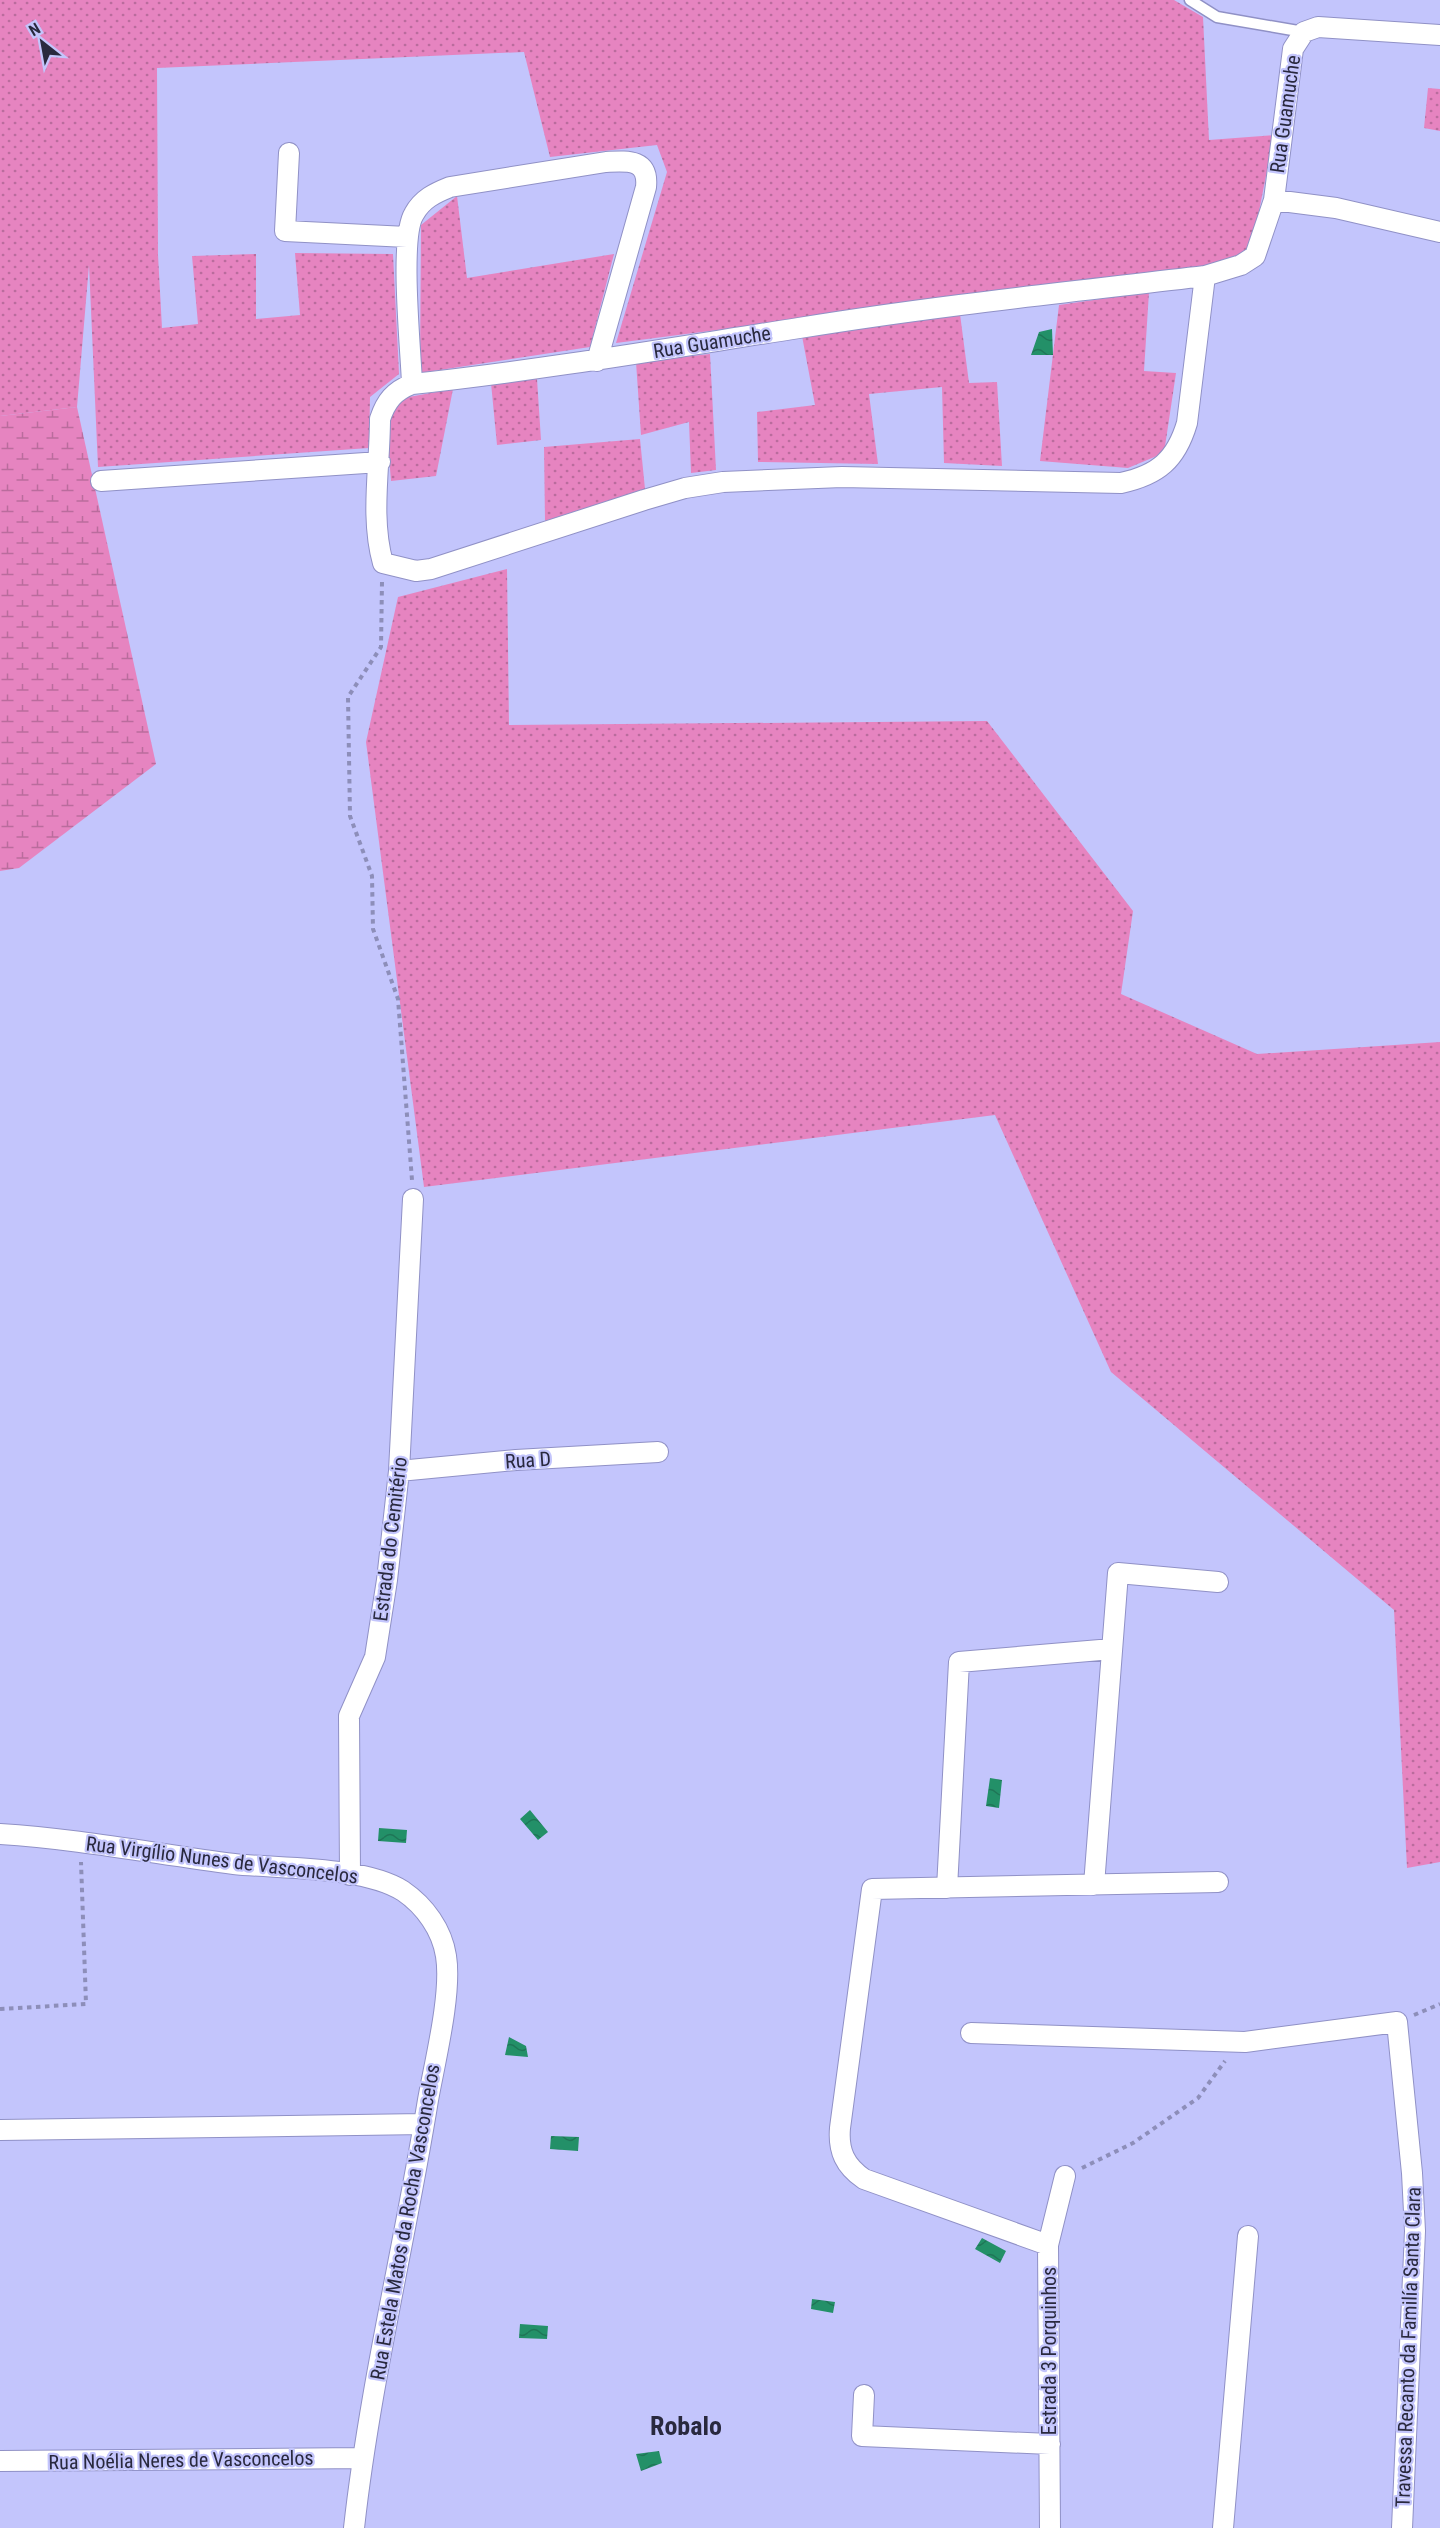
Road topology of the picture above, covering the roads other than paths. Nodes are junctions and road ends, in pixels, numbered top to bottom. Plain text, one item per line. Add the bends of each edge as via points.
1 (1190, 0) edge
2 (1304, 32) junction
3 (1440, 35) edge
4 (289, 153) dead end
5 (1274, 200) junction
6 (1440, 232) edge
7 (408, 237) junction
8 (1205, 276) junction
9 (597, 361) junction
10 (412, 384) junction
11 (380, 462) junction
12 (101, 481) dead end
13 (413, 1199) road end
14 (658, 1452) dead end
15 (399, 1471) junction
16 (1218, 1582) dead end
17 (1112, 1649) junction
18 (0, 1834) edge
19 (350, 1875) junction
20 (1218, 1882) dead end
21 (1094, 1885) junction
22 (947, 1888) junction
23 (431, 1918) joint
24 (971, 2033) dead end
25 (424, 2124) junction
26 (0, 2130) edge
27 (1065, 2176) road end
28 (1248, 2236) dead end
29 (1048, 2245) junction
30 (864, 2395) dead end
31 (1050, 2444) junction
32 (362, 2458) junction
33 (0, 2461) edge
34 (354, 2528) edge
35 (1050, 2528) edge
36 (1223, 2528) edge
37 (1402, 2528) edge

1 - 2 lane via 1218,17
2 - 3 street via 1328,27
2 - 5 street, Rua Guamuche via 1293,49
4 - 7 street via 285,231
5 - 6 street via 1336,208
5 - 8 street, Rua Guamuche via 1255,256
7 - 9 street via 408,227 421,204 450,188 606,162 636,163 645,173 646,187
7 - 10 street
8 - 9 street, Rua Guamuche via 963,304
8 - 11 street, Rua Guamuche via 1187,423 1168,461 1138,480 1121,483 842,477 723,482 685,488 416,571 382,563 375,525
9 - 10 street, Rua Guamuche
10 - 11 street, Rua Guamuche via 399,389 384,406 380,419
11 - 12 street
13 - 15 street, Estrada do Cemitério
14 - 15 street, Rua D
15 - 19 street, Estrada do Cemitério via 375,1657 349,1716
16 - 17 street via 1118,1573
17 - 21 street
17 - 22 street via 959,1662
18 - 19 street, Rua Virgílio Nunes de Vasconcelos
19 - 23 street, Rua Virgílio Nunes de Vasconcelos via 387,1883
20 - 21 street
21 - 22 street
22 - 29 street via 872,1889 840,2128 841,2152 846,2163 864,2179
23 - 25 street, Rua Estela Matos da Rocha Vasconcelos via 442,1939 448,1976
24 - 37 street, Travessa Recanto da Familía Santa Clara via 1239,2042 1397,2022 1415,2231
25 - 26 street
25 - 32 street, Rua Estela Matos da Rocha Vasconcelos
27 - 29 street, Estrada 3 Porquinhos
28 - 36 street
29 - 31 street, Estrada 3 Porquinhos
30 - 31 street via 862,2436
31 - 35 street, Estrada 3 Porquinhos
32 - 33 street, Rua Noélia Neres de Vasconcelos
32 - 34 street, Rua Estela Matos da Rocha Vasconcelos

